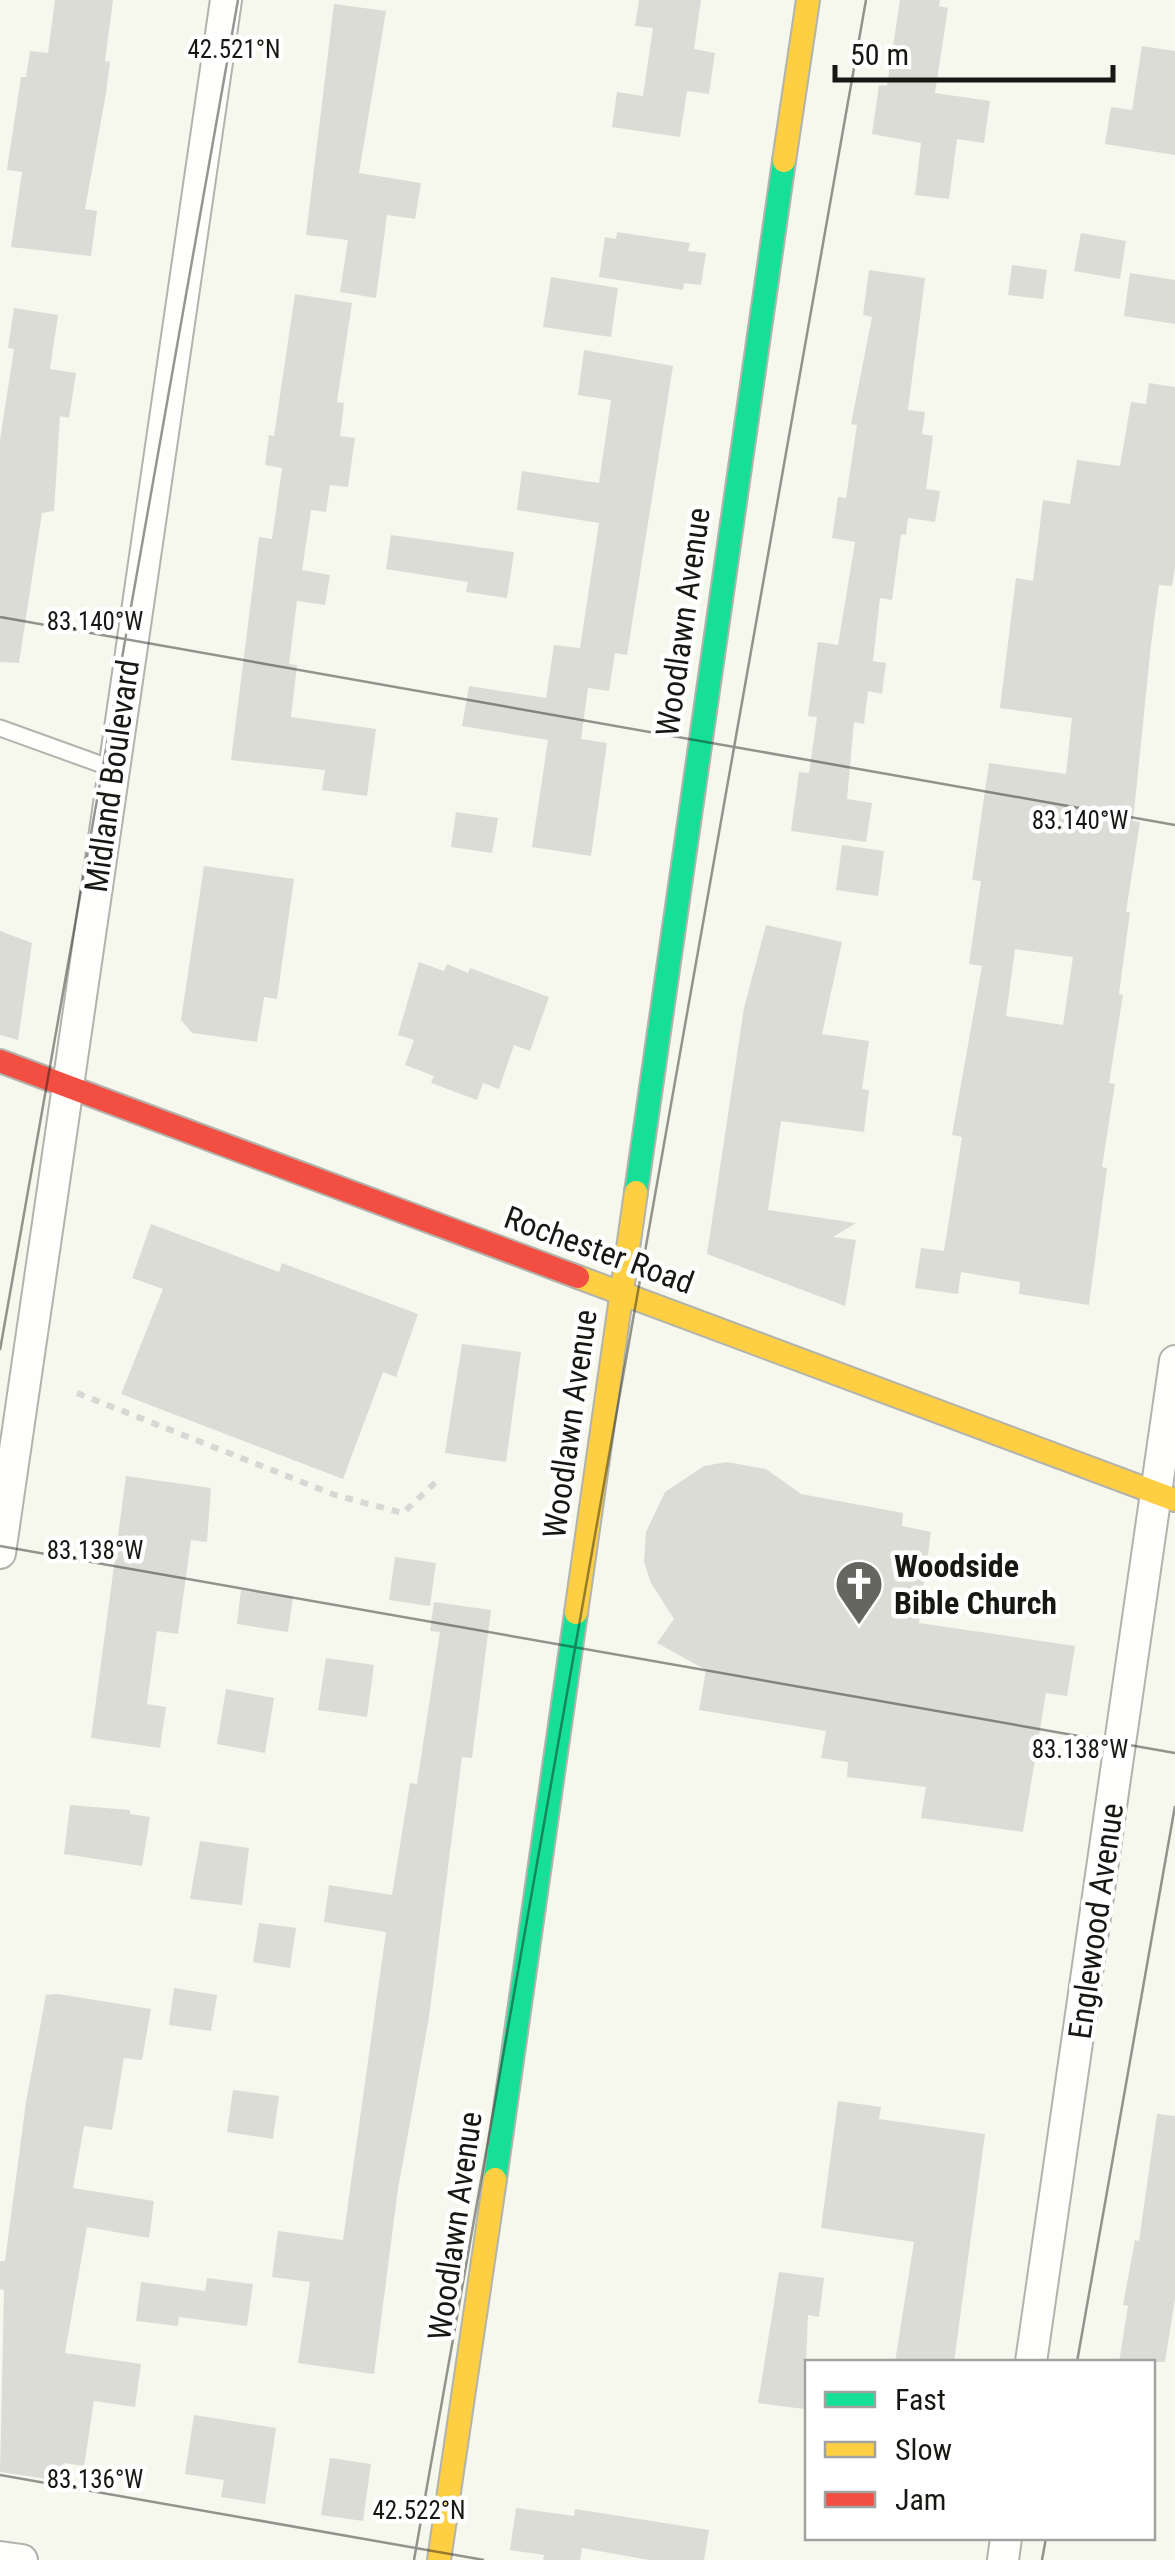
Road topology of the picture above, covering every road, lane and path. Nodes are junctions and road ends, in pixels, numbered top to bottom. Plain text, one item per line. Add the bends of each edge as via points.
1 (226, 0) edge
2 (808, 0) edge
3 (0, 728) edge
4 (112, 768) junction
5 (0, 1062) edge
6 (70, 1088) junction
7 (622, 1293) junction
8 (1175, 1361) edge
9 (77, 1393) dead end
10 (438, 1480) dead end
11 (1167, 1497) edge
12 (0, 1553) edge
13 (1031, 2360) edge
14 (0, 2557) edge
15 (22, 2560) edge
16 (439, 2560) edge

1 - 4 street, Midland Boulevard
2 - 7 street, Woodlawn Avenue
3 - 4 lane
4 - 6 street, Midland Boulevard
5 - 6 street, Rochester Road
6 - 7 street, Rochester Road
6 - 12 street, Midland Boulevard
7 - 11 street, Rochester Road
7 - 16 street, Woodlawn Avenue
8 - 11 street, Englewood Avenue
9 - 10 path via 335,1496 402,1512
11 - 13 street, Englewood Avenue
14 - 15 street

